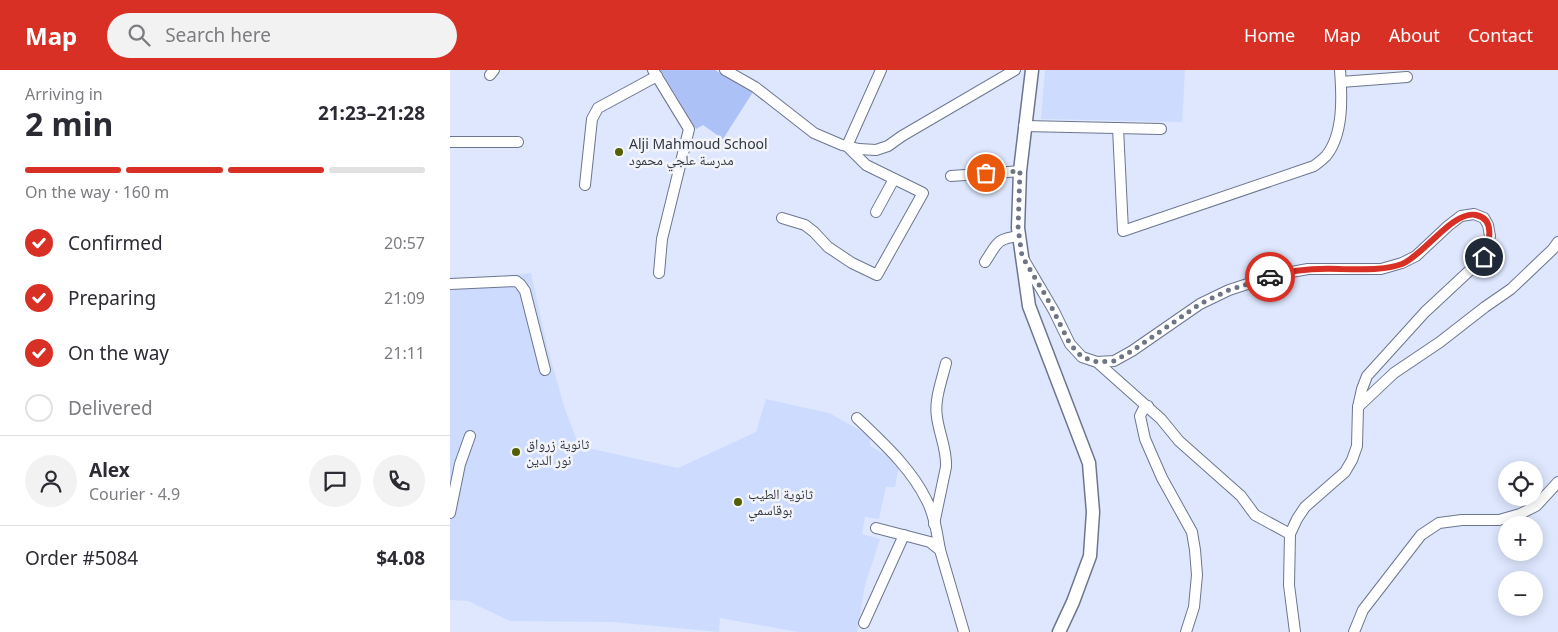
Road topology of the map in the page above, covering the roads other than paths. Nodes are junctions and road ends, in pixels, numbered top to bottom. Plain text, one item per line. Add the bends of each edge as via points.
1 (725, 70) edge
2 (881, 70) edge
3 (1015, 70) edge
4 (1032, 70) edge
5 (1340, 70) edge
6 (655, 73) edge
7 (1407, 77) dead end
8 (1341, 82) junction
9 (1024, 126) junction
10 (1118, 128) junction
11 (1161, 129) dead end
12 (450, 142) edge
13 (518, 142) dead end
14 (847, 146) junction
15 (1020, 171) junction
16 (951, 176) dead end
17 (894, 179) junction
18 (586, 185) dead end
19 (876, 212) dead end
20 (782, 218) dead end
21 (1020, 236) junction
22 (1558, 242) edge
23 (1022, 256) junction
24 (985, 262) dead end
25 (659, 273) dead end
26 (450, 284) edge
27 (1097, 362) junction
28 (946, 363) dead end
29 (545, 370) dead end
30 (1148, 406) junction
31 (1358, 406) junction
32 (857, 418) dead end
33 (470, 436) dead end
34 (1558, 482) edge
35 (450, 513) edge
36 (934, 524) junction
37 (876, 528) dead end
38 (1290, 534) junction
39 (904, 535) junction
40 (940, 550) junction
41 (864, 623) dead end
42 (964, 632) edge
43 (1059, 632) edge
44 (1186, 632) edge
45 (1295, 632) edge
46 (1354, 632) edge

1 - 14 street via 755,87 814,133
2 - 14 street
3 - 14 street via 888,146 876,150
4 - 9 street
5 - 8 street
6 - 18 street via 598,108 592,119
6 - 25 street via 689,129 662,239
7 - 8 street
8 - 10 street via 1341,107 1334,143 1314,166 1123,231
9 - 10 street
9 - 15 street
10 - 11 street
12 - 13 street
14 - 17 street via 866,165
15 - 16 street
15 - 21 street
17 - 19 street
17 - 20 street via 923,193 877,275 828,247 805,225
21 - 23 street
21 - 24 street via 1000,240
22 - 31 street via 1511,288 1394,373
23 - 27 street via 1070,344 1082,357
23 - 43 street via 1029,306 1088,463 1093,512 1090,556
26 - 29 street via 516,280 525,291
27 - 30 street
27 - 31 street via 1114,361 1200,304 1229,290 1275,275 1308,269 1381,270 1416,256 1461,216 1474,214 1484,218 1490,236 1484,257 1425,312 1367,376
28 - 36 street via 936,406 947,457
30 - 38 street via 1179,442 1241,496 1255,516
30 - 44 street via 1140,416 1146,439 1162,478 1192,532 1197,575 1194,607
31 - 38 street via 1352,460 1345,472 1305,507
32 - 36 street via 917,483 928,503
33 - 35 street via 460,464
34 - 46 street via 1536,506 1520,514 1499,520 1439,523 1421,535 1363,610
36 - 40 street
37 - 39 street
38 - 45 street via 1289,585
39 - 40 street via 930,542
39 - 41 street
40 - 42 street

